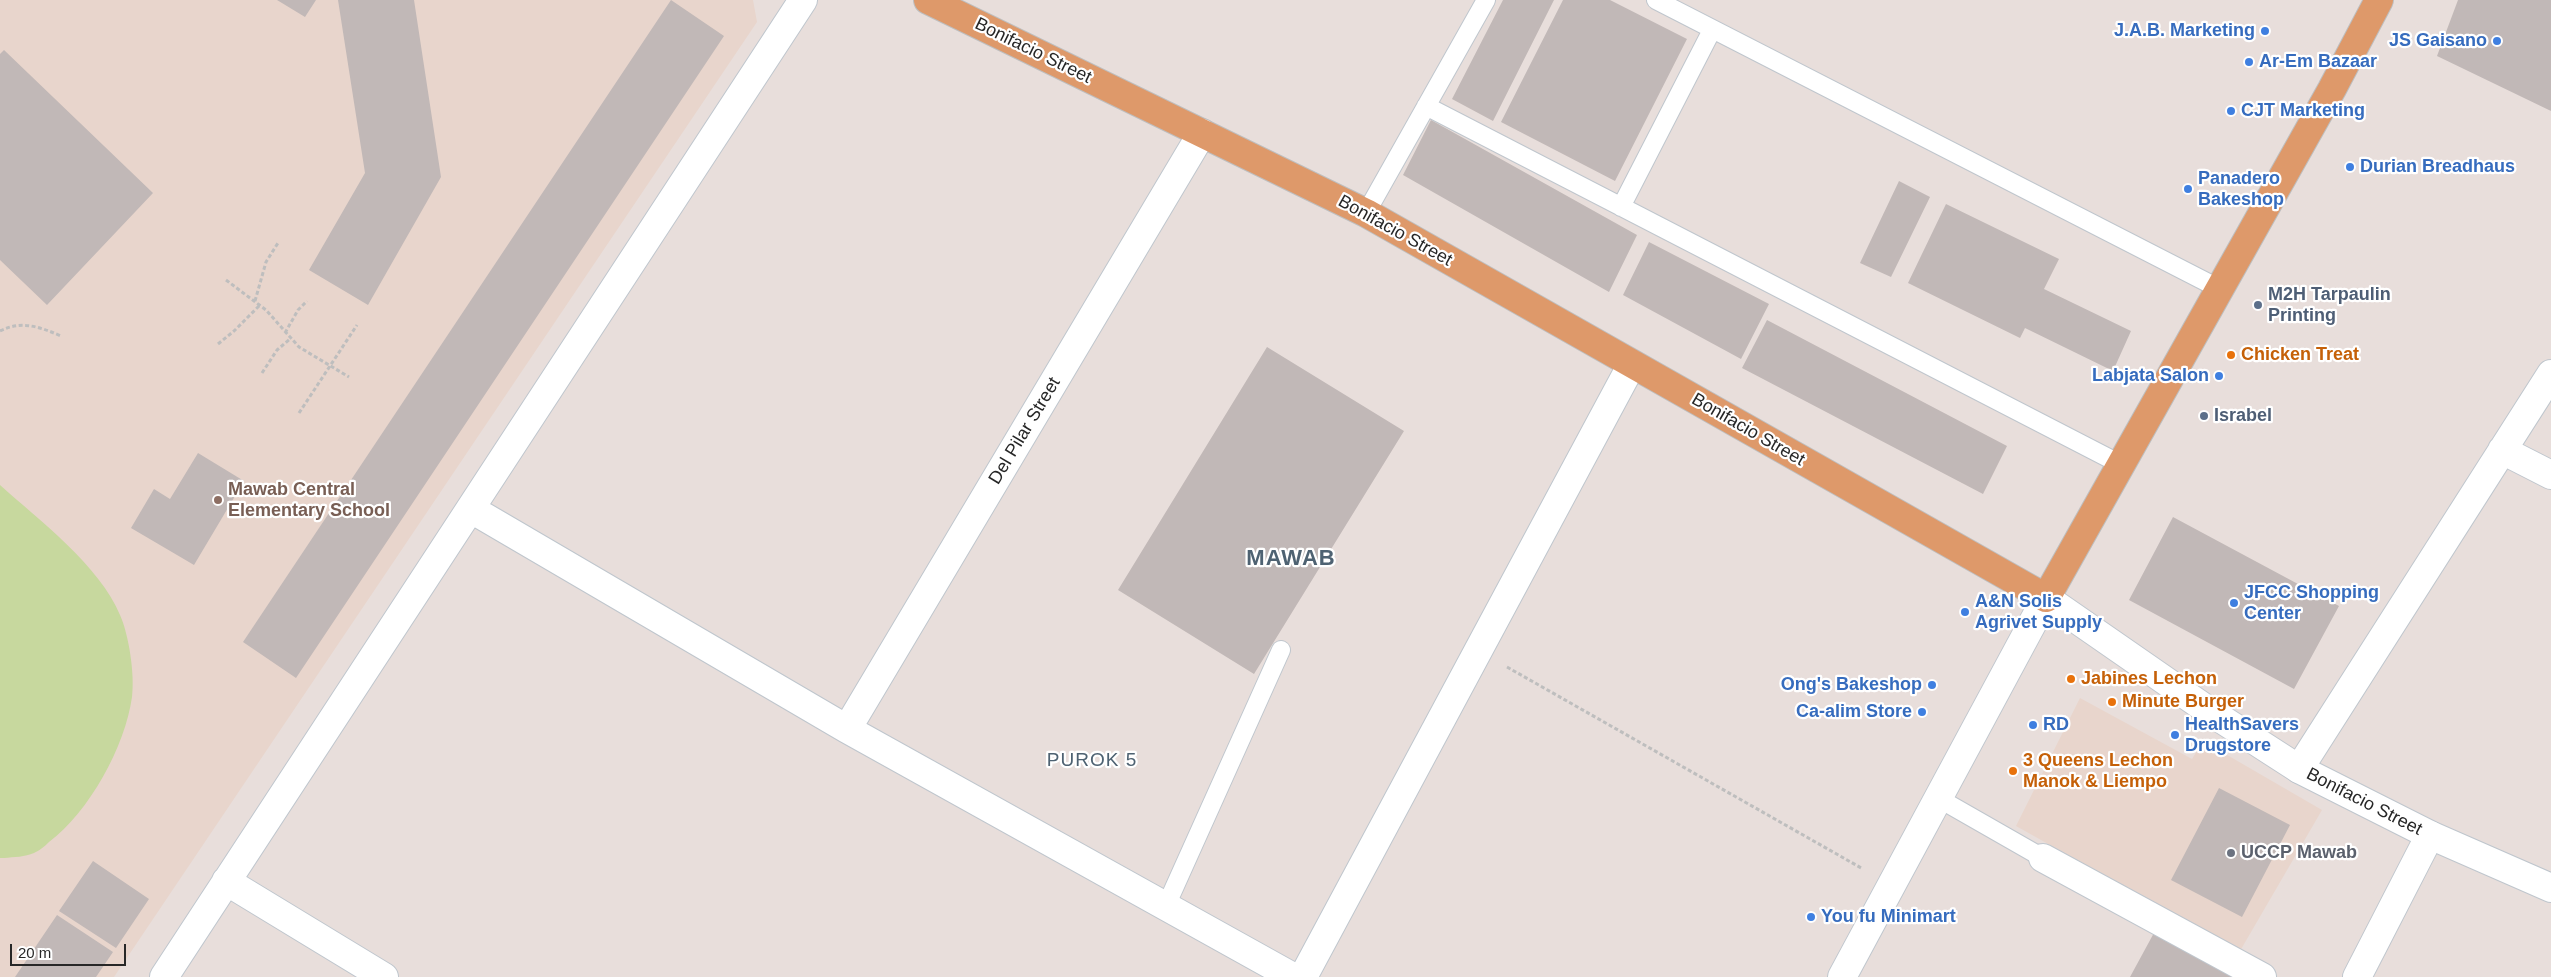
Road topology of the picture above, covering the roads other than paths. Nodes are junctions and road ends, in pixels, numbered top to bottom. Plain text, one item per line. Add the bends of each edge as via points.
1 (803, 0) edge
2 (928, 0) edge
3 (1486, 0) edge
4 (1656, 0) edge
5 (2379, 0) edge
6 (1712, 30) junction
7 (1426, 106) junction
8 (1202, 133) junction
9 (1621, 207) junction
10 (1366, 213) junction
11 (2218, 288) junction
12 (1632, 364) junction
13 (2551, 374) edge
14 (2502, 450) junction
15 (2120, 464) junction
16 (2551, 475) edge
17 (471, 509) junction
18 (2046, 598) junction
19 (1282, 650) dead end
20 (847, 729) junction
21 (2299, 769) junction
22 (1938, 798) junction
23 (2430, 835) junction
24 (2043, 858) joint
25 (226, 881) junction
26 (2551, 888) edge
27 (1166, 906) junction
28 (164, 977) edge
29 (384, 977) edge
30 (1293, 977) edge
31 (1304, 977) edge
32 (1842, 977) edge
33 (2262, 977) edge
34 (2357, 977) edge

1 - 17 street
2 - 8 main road, Bonifacio Street
3 - 7 lane
4 - 6 lane
5 - 11 main road
6 - 9 lane
6 - 11 lane
7 - 9 lane
7 - 10 lane
8 - 10 main road, Bonifacio Street
8 - 20 street, Del Pilar Street
9 - 15 lane
10 - 12 main road, Bonifacio Street
11 - 15 main road
12 - 18 main road, Bonifacio Street
12 - 31 street
13 - 14 street
14 - 16 street
14 - 21 street
15 - 18 main road
17 - 20 street
17 - 25 street
18 - 21 street, Bonifacio Street
18 - 22 street
19 - 27 lane
20 - 27 street
21 - 23 street, Bonifacio Street
22 - 24 lane
22 - 32 street
23 - 26 street, Bonifacio Street
23 - 34 street
24 - 33 street
25 - 28 street
25 - 29 street
27 - 30 street

